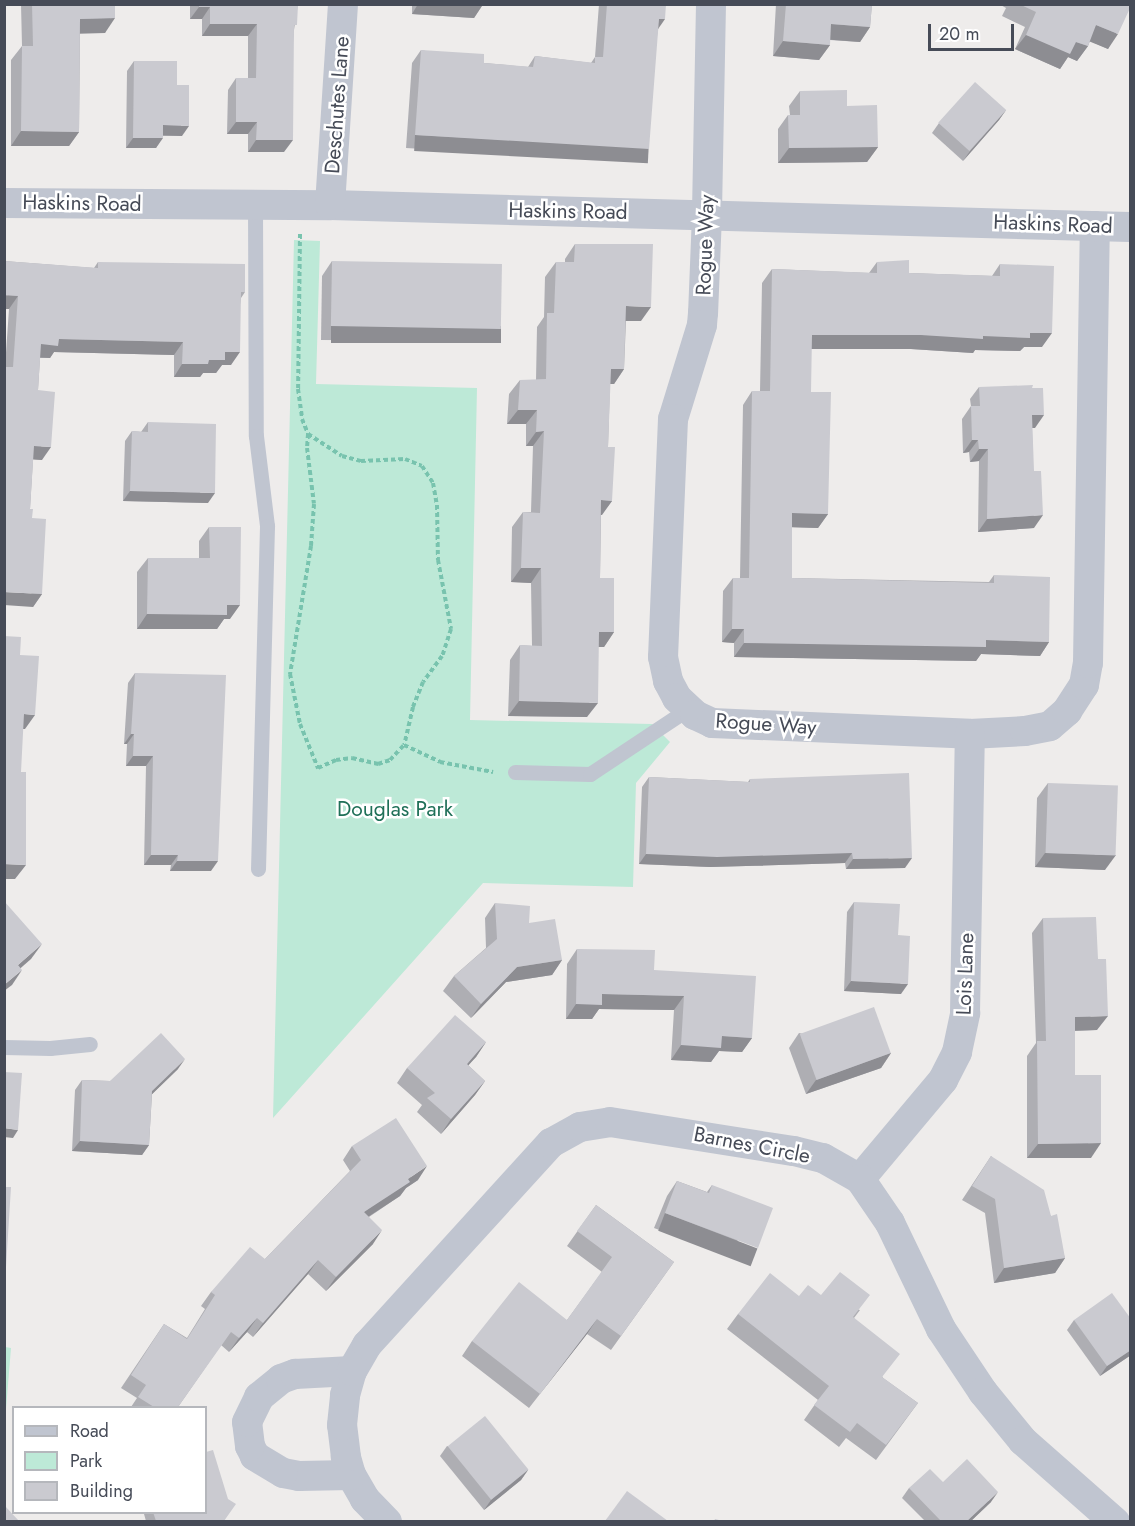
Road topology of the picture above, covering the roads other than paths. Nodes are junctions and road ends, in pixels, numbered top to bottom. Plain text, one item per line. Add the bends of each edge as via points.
1 (343, 4) edge
2 (711, 4) edge
3 (4, 203) edge
4 (255, 205) junction
5 (330, 205) junction
6 (707, 214) junction
7 (1095, 226) junction
8 (1131, 226) edge
9 (688, 710) junction
10 (970, 734) junction
11 (515, 772) road end
12 (258, 869) dead end
13 (90, 1044) dead end
14 (4, 1047) edge
15 (860, 1179) junction
16 (352, 1371) junction
17 (351, 1475) junction
18 (387, 1521) edge
19 (1115, 1521) edge

1 - 5 street, Deschutes Lane
2 - 6 street, Rogue Way
3 - 4 street, Haskins Road
4 - 5 street, Haskins Road
4 - 12 lane via 256,436 267,526
5 - 6 street, Haskins Road
6 - 7 street, Haskins Road
6 - 9 street, Rogue Way via 702,325 673,419 669,465 663,657 668,681
7 - 8 street, Haskins Road
7 - 10 street, Rogue Way via 1088,663 1084,685 1067,711 1050,726
9 - 10 street, Rogue Way via 712,723
9 - 11 lane via 590,774
10 - 15 street, Lois Lane via 965,1013 957,1052 943,1080
13 - 14 lane
15 - 16 street, Barnes Circle via 823,1158 794,1151 647,1126 610,1122 580,1127 551,1143 526,1168 367,1345
15 - 19 street, Barnes Circle via 890,1223 941,1329 983,1392 1023,1441
16 - 17 street, Barnes Circle via 342,1425
16 - 17 street via 295,1374 281,1379 259,1397 247,1422 255,1456 283,1473
17 - 18 street, Barnes Circle via 365,1499

